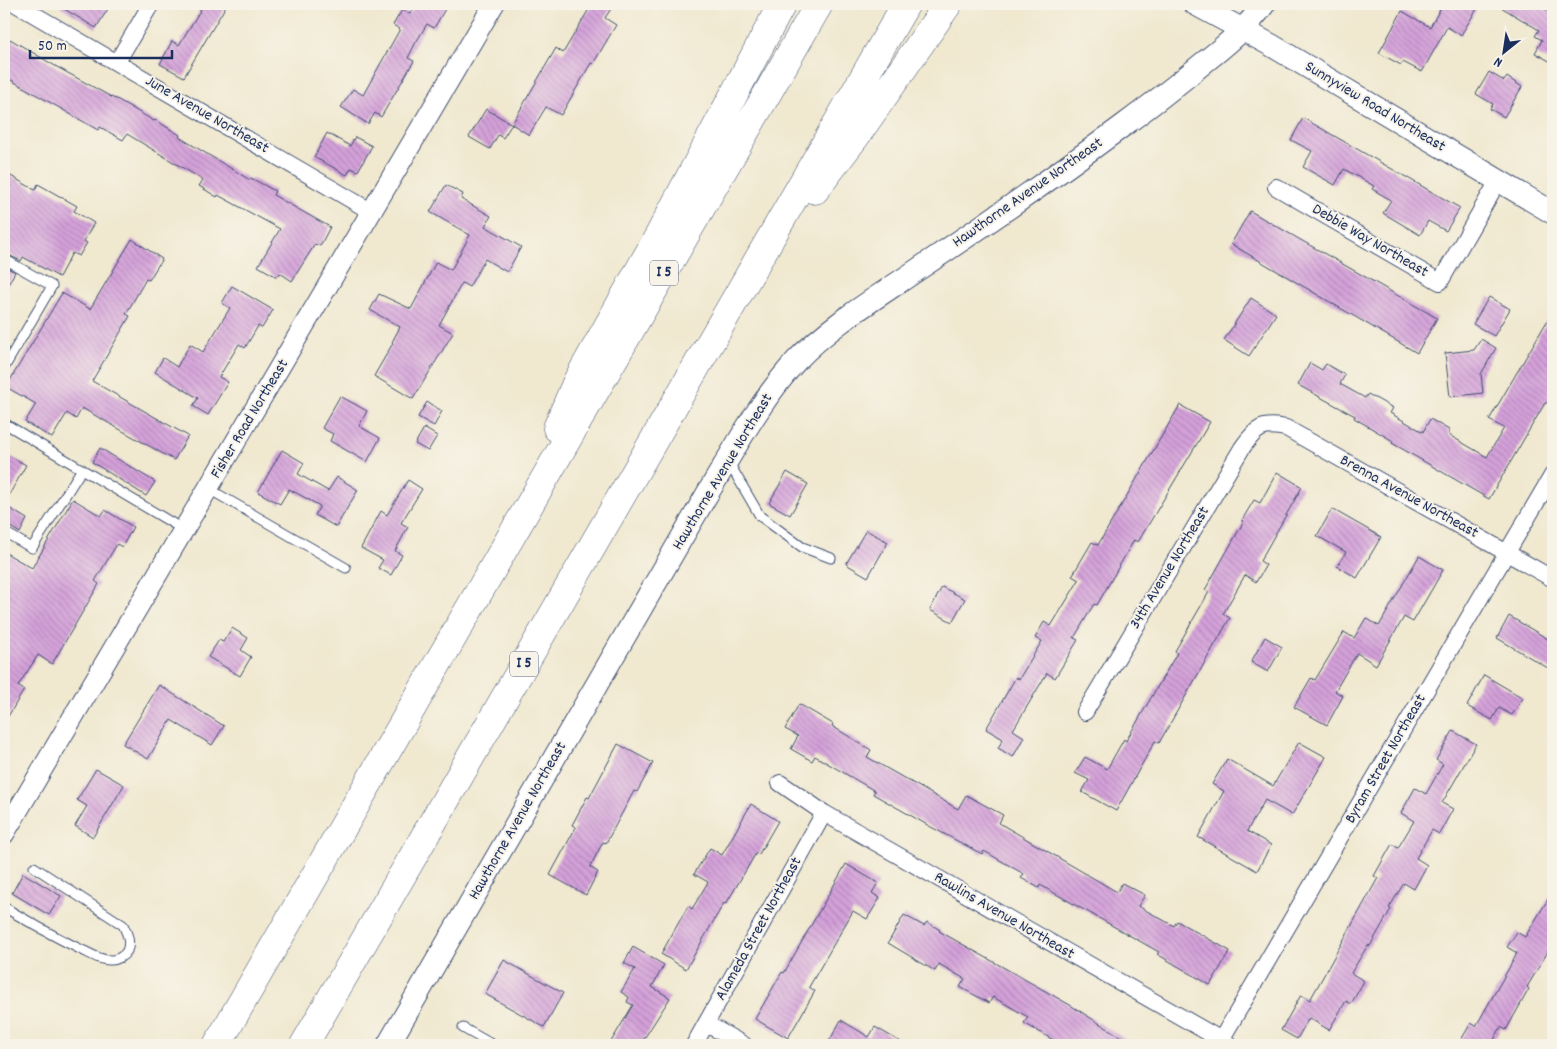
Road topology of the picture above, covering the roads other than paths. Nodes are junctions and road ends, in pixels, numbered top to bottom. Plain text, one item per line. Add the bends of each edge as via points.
1 (16, 4) edge
2 (151, 4) edge
3 (494, 4) edge
4 (782, 4) edge
5 (819, 4) edge
6 (906, 4) edge
7 (948, 4) edge
8 (1195, 4) edge
9 (1264, 4) edge
10 (1244, 30) junction
11 (117, 62) junction
12 (1498, 181) junction
13 (1276, 187) dead end
14 (372, 212) junction
15 (1553, 213) edge
16 (4, 259) edge
17 (745, 283) junction
18 (4, 368) edge
19 (4, 423) edge
20 (1261, 427) joint
21 (727, 461) junction
22 (82, 469) junction
23 (1553, 474) edge
24 (209, 489) junction
25 (184, 530) junction
26 (4, 532) edge
27 (508, 542) junction
28 (1507, 552) junction
29 (831, 558) dead end
30 (346, 568) dead end
31 (1553, 579) edge
32 (1085, 712) dead end
33 (780, 784) dead end
34 (824, 813) junction
35 (4, 834) edge
36 (34, 868) dead end
37 (4, 907) edge
38 (707, 1024) junction
39 (463, 1028) dead end
40 (1223, 1043) edge
41 (217, 1045) edge
42 (304, 1045) edge
43 (388, 1045) edge
44 (493, 1045) edge
45 (694, 1045) edge
46 (744, 1045) edge

1 - 11 street, June Avenue Northeast
2 - 11 street
3 - 14 street, Fisher Road Northeast
4 - 27 highway, I 5 via 577,381
5 - 27 highway, I 5
6 - 17 highway, I 5
7 - 17 highway via 856,136
8 - 10 main road, Sunnyview Road Northeast
9 - 10 main road, Hawthorne Avenue Northeast
10 - 12 main road, Sunnyview Road Northeast
10 - 21 main road, Hawthorne Avenue Northeast via 1113,133 820,339 765,399
11 - 14 street, June Avenue Northeast
12 - 13 street, Debbie Way Northeast via 1440,282
12 - 15 main road, Sunnyview Road Northeast
14 - 24 street, Fisher Road Northeast
16 - 18 lane via 52,286
17 - 42 highway, I 5
19 - 22 lane
20 - 28 street, Brenna Avenue Northeast via 1286,428
20 - 32 street, 34th Avenue Northeast via 1251,434 1242,448
21 - 29 lane via 760,516 802,547
21 - 43 main road, Hawthorne Avenue Northeast
22 - 25 lane
22 - 26 lane via 32,548
23 - 28 street, Byram Street Northeast
24 - 25 street, Fisher Road Northeast
24 - 30 lane
25 - 35 street, Fisher Road Northeast
27 - 41 highway, I 5
28 - 31 street, Brenna Avenue Northeast
28 - 40 street, Byram Street Northeast
33 - 34 street, Rawlins Avenue Northeast
34 - 38 street, Alameda Street Northeast
34 - 40 street, Rawlins Avenue Northeast
36 - 37 lane via 123,925 128,934 126,953 112,960 100,958 48,934
38 - 45 street, Alameda Street Northeast
38 - 46 street
39 - 44 lane

